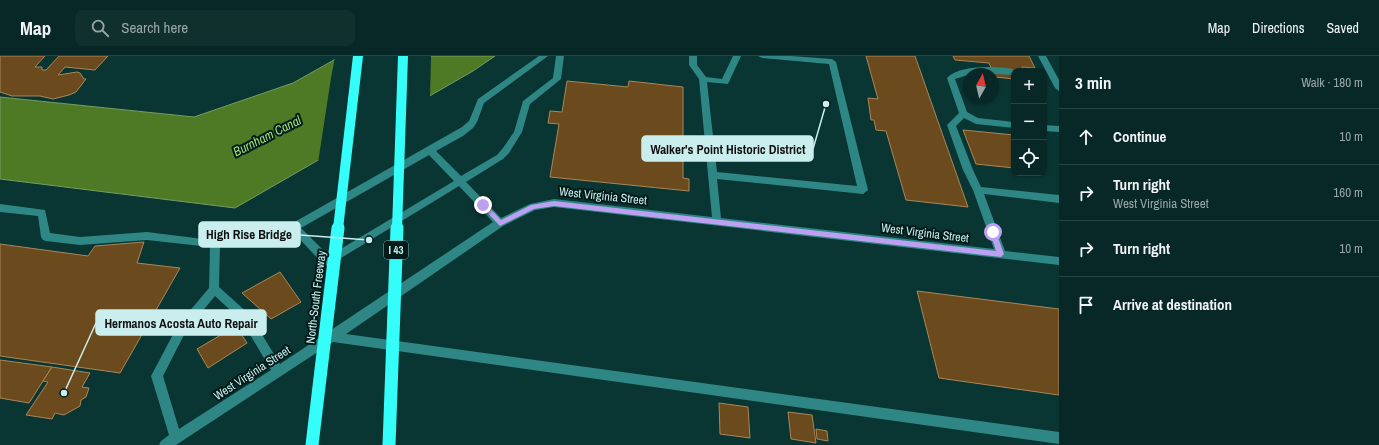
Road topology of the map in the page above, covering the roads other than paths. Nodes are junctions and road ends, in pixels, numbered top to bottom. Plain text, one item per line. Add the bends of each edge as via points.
1 (358, 56) edge
2 (403, 56) edge
3 (544, 56) edge
4 (560, 56) edge
5 (693, 56) edge
6 (737, 56) edge
7 (762, 56) edge
8 (1042, 56) edge
9 (1011, 72) edge
10 (703, 79) junction
11 (1047, 80) edge
12 (1058, 84) edge
13 (963, 114) junction
14 (1011, 125) edge
15 (1047, 128) edge
16 (1059, 129) edge
17 (430, 150) junction
18 (712, 175) junction
19 (460, 180) junction
20 (978, 190) junction
21 (1059, 199) edge
22 (0, 208) edge
23 (717, 222) junction
24 (500, 223) junction
25 (1001, 254) junction
26 (1059, 261) edge
27 (214, 289) junction
28 (332, 337) junction
29 (278, 372) junction
30 (176, 438) junction
31 (1059, 438) edge
32 (165, 445) edge
33 (312, 445) edge
34 (388, 445) edge

1 - 33 highway, North-South Freeway, bridge
2 - 34 highway, I 43, bridge
3 - 17 street via 481,101 466,129
4 - 19 street via 557,79 526,103 520,131 513,145 500,157
5 - 10 street via 694,65
6 - 10 street via 725,82
7 - 18 street via 832,62 863,190
8 - 12 street
9 - 13 street via 985,69 962,72 951,78
10 - 18 street
11 - 12 street
13 - 14 street via 976,121
13 - 20 street via 951,125
15 - 16 street
17 - 19 street
17 - 19 street via 294,227 328,262
18 - 23 street
19 - 24 street
20 - 21 street
20 - 25 street
22 - 27 street via 42,213 46,237 80,241 146,236 215,244
23 - 24 street, West Virginia Street via 554,203 533,207
23 - 25 street, West Virginia Street
24 - 28 street, West Virginia Street
25 - 26 street, West Virginia Street
27 - 29 street via 246,318
27 - 30 street via 182,328 157,376
28 - 29 street, West Virginia Street
28 - 31 street
29 - 30 street, West Virginia Street
30 - 32 street, West Virginia Street

